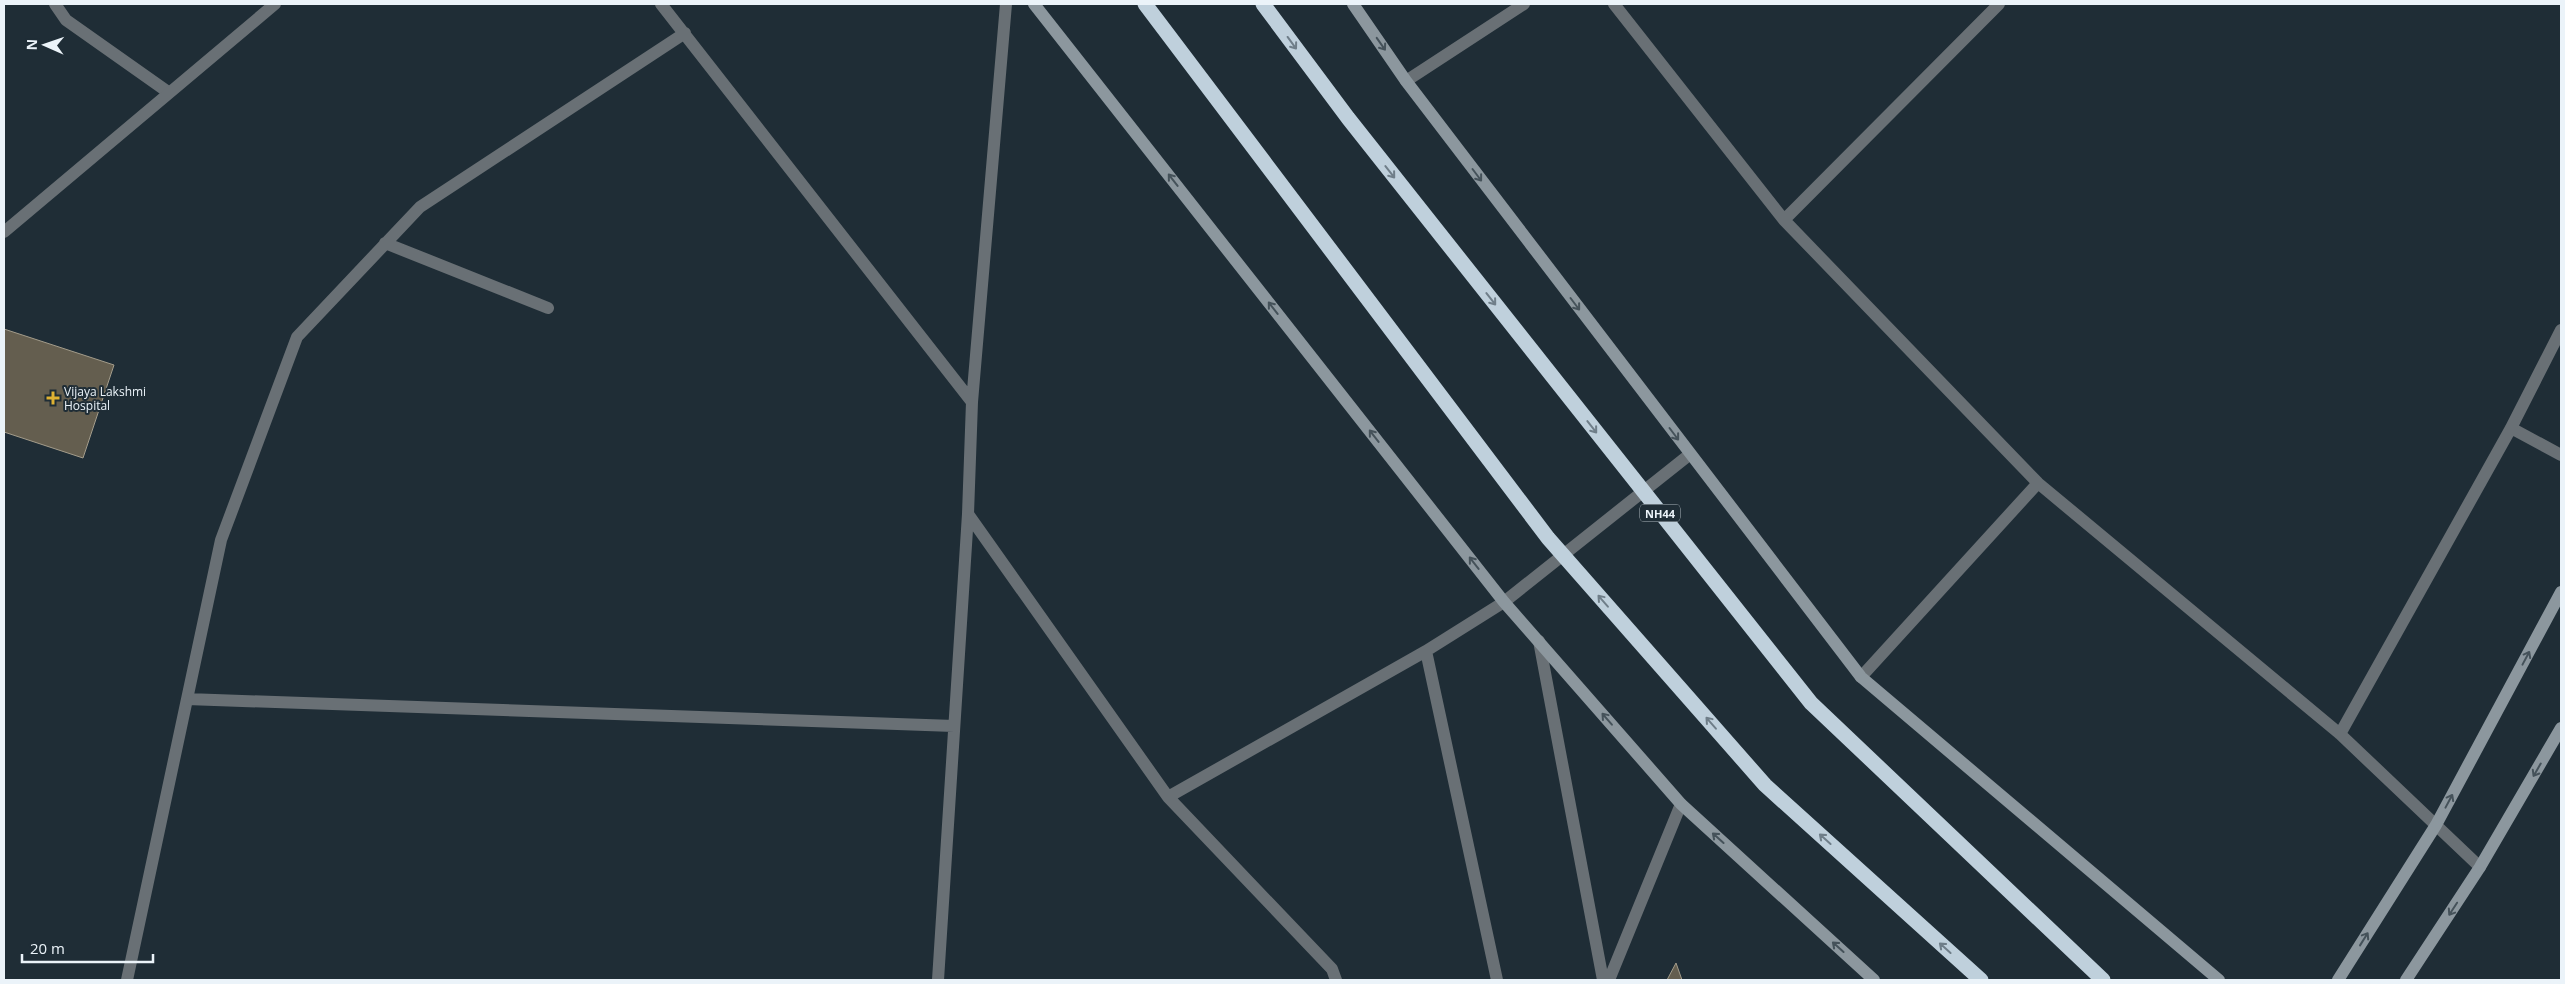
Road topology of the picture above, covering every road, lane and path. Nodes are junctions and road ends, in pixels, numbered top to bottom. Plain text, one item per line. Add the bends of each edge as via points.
1 (55, 4) edge
2 (275, 4) edge
3 (661, 4) edge
4 (1006, 4) edge
5 (1034, 4) edge
6 (1145, 4) edge
7 (1263, 4) edge
8 (1353, 4) edge
9 (1524, 4) edge
10 (1614, 4) edge
11 (1999, 4) edge
12 (685, 33) junction
13 (1406, 81) junction
14 (168, 92) junction
15 (1784, 220) junction
16 (4, 232) edge
17 (385, 243) junction
18 (548, 308) dead end
19 (2561, 330) edge
20 (972, 402) junction
21 (2511, 428) junction
22 (1690, 455) junction
23 (2561, 455) edge
24 (2038, 483) junction
25 (968, 514) junction
26 (2561, 592) edge
27 (1504, 602) junction
28 (1539, 641) junction
29 (1426, 651) junction
30 (1861, 677) junction
31 (186, 699) junction
32 (954, 726) junction
33 (2561, 728) edge
34 (2340, 734) junction
35 (1168, 796) junction
36 (1681, 804) junction
37 (2436, 825) junction
38 (2480, 868) junction
39 (127, 980) edge
40 (938, 980) edge
41 (1336, 980) edge
42 (1496, 980) edge
43 (1604, 980) edge
44 (1609, 980) edge
45 (1874, 980) edge
46 (1982, 980) edge
47 (2103, 980) edge
48 (2219, 980) edge
49 (2338, 980) edge
50 (2406, 980) edge

1 - 14 street via 66,20
2 - 14 street
3 - 12 street
4 - 20 street
27 -> 5 main road
46 -> 6 highway, bridge via 1765,785 1548,538
7 -> 47 highway, NH44, bridge via 1348,118 1811,703
8 -> 13 main road
9 - 13 street
10 - 15 street
11 - 15 street
12 - 17 street via 420,207
12 - 20 street
13 -> 22 main road
14 - 16 street
15 - 24 street
17 - 18 street
17 - 31 street via 297,337 221,540
19 - 21 street
20 - 25 street
21 - 23 street
21 - 34 street
22 - 27 street
22 - 30 main road
24 - 30 street
24 - 34 street
25 - 32 street
25 - 35 street
37 -> 26 main road
27 - 28 main road
27 - 29 street
36 -> 28 main road
28 - 43 street
29 - 35 street
29 - 42 street
30 - 48 main road
31 - 32 street
31 - 39 street
32 - 40 street
33 -> 38 main road
34 - 37 street
35 - 41 street via 1332,969
36 - 44 street
45 -> 36 main road
37 - 38 street
49 -> 37 main road
38 -> 50 main road

